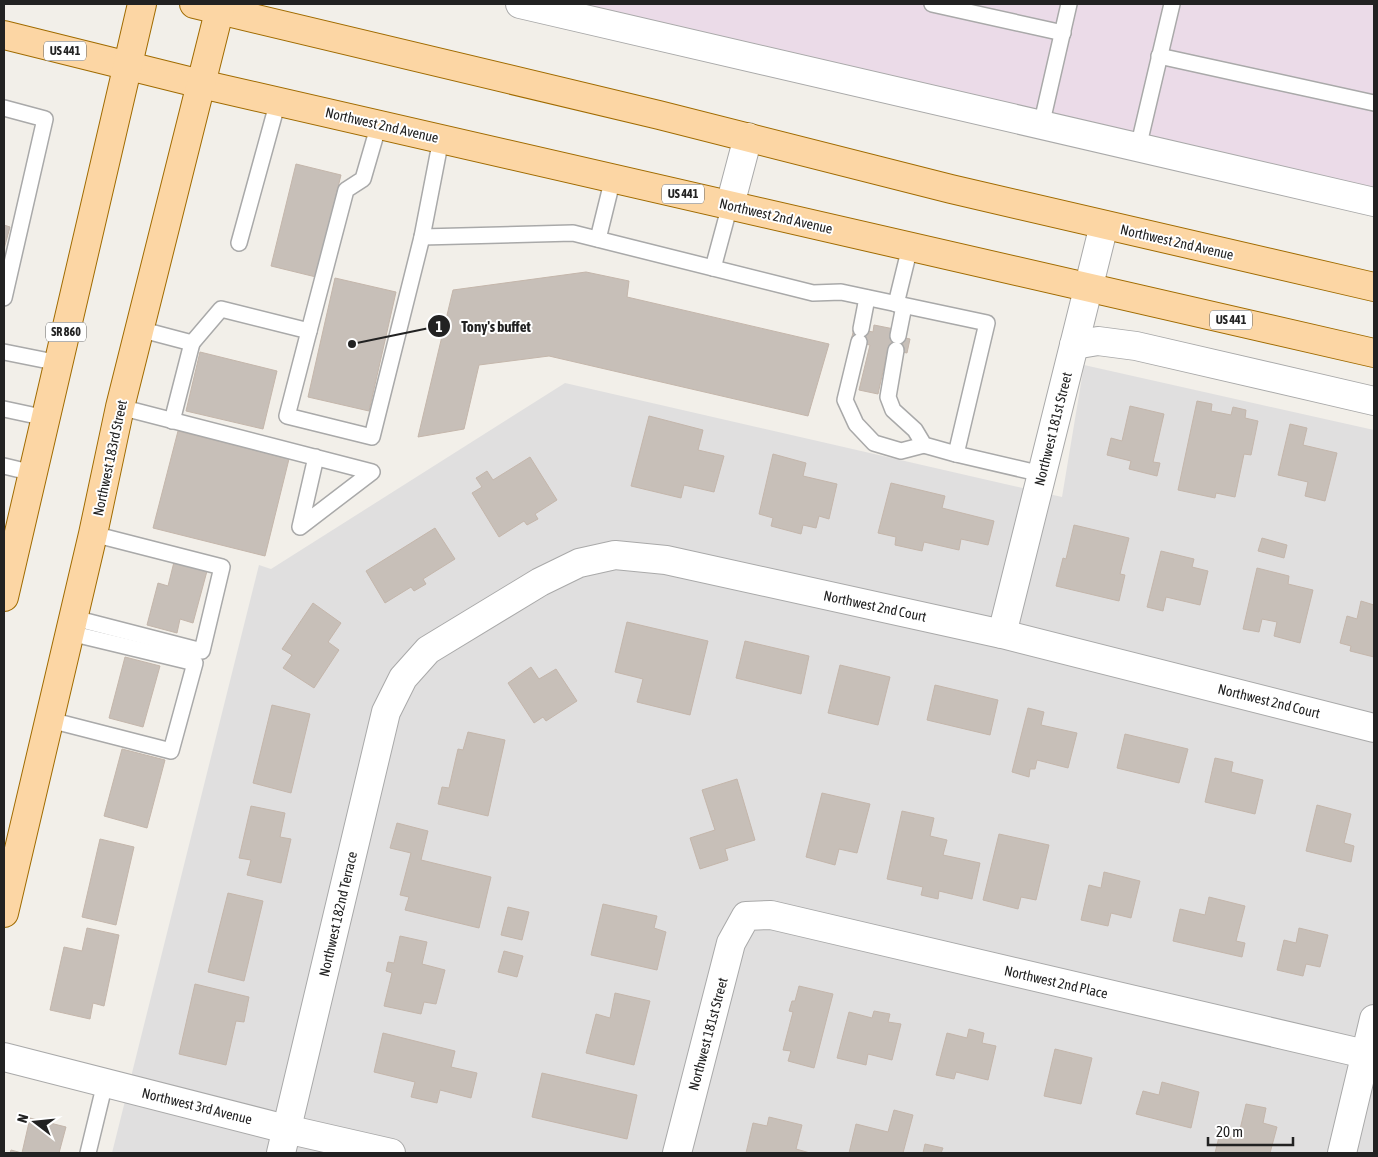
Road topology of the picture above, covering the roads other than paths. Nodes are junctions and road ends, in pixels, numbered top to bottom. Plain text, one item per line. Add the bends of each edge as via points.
1 (142, 4) edge
2 (520, 4) edge
3 (932, 4) edge
4 (1070, 4) edge
5 (1172, 4) edge
6 (212, 6) edge
7 (599, 12) edge
8 (1063, 33) junction
9 (4, 35) edge
10 (1159, 56) junction
11 (126, 67) junction
12 (201, 84) junction
13 (278, 101) junction
14 (1374, 103) edge
15 (4, 108) edge
16 (379, 124) junction
17 (1042, 126) junction
18 (748, 137) junction
19 (442, 139) junction
20 (1138, 148) junction
21 (613, 178) junction
22 (1374, 202) edge
23 (730, 205) junction
24 (1104, 225) junction
25 (422, 237) junction
26 (598, 239) junction
27 (239, 243) dead end
28 (910, 247) junction
29 (713, 268) junction
30 (1088, 287) junction
31 (1374, 287) edge
32 (4, 298) edge
33 (867, 298) junction
34 (900, 305) junction
35 (139, 329) junction
36 (309, 332) junction
37 (192, 343) junction
38 (1074, 345) junction
39 (4, 352) edge
40 (1374, 353) edge
41 (59, 363) junction
42 (1374, 402) edge
43 (120, 407) junction
44 (4, 409) edge
45 (46, 418) junction
46 (172, 421) junction
47 (924, 445) junction
48 (956, 454) junction
49 (316, 457) junction
50 (4, 466) edge
51 (33, 473) junction
52 (1042, 474) junction
53 (93, 534) junction
54 (4, 598) edge
55 (72, 626) junction
56 (1002, 634) junction
57 (403, 678) joint
58 (50, 720) junction
59 (1374, 728) edge
60 (4, 913) edge
61 (746, 916) joint
62 (1374, 1019) edge
63 (1365, 1054) junction
64 (4, 1057) edge
65 (105, 1083) junction
66 (284, 1141) edge
67 (88, 1153) edge
68 (391, 1153) edge
69 (677, 1153) edge
70 (1342, 1153) edge

1 - 11 main road, SR 860
2 - 7 street
3 - 8 lane
4 - 8 lane
5 - 10 lane
6 - 12 main road, Northwest 183rd Street
6 - 18 main road, Northwest 2nd Avenue
7 - 17 street
8 - 17 lane
9 - 11 main road, Northwest 2nd Avenue / US 441
10 - 14 lane
10 - 20 lane
11 - 12 main road, Northwest 2nd Avenue / US 441
11 - 41 main road, SR 860
12 - 13 main road, Northwest 2nd Avenue / US 441
12 - 35 main road, Northwest 183rd Street
13 - 16 main road, Northwest 2nd Avenue / US 441
13 - 27 lane
15 - 32 lane via 45,119
16 - 19 main road, Northwest 2nd Avenue / US 441
16 - 36 lane via 363,179 346,190
17 - 20 street
18 - 23 street
18 - 24 main road, Northwest 2nd Avenue
19 - 21 main road, Northwest 2nd Avenue / US 441
19 - 25 lane
20 - 22 street
21 - 23 main road, Northwest 2nd Avenue / US 441
21 - 26 lane
23 - 28 main road, Northwest 2nd Avenue / US 441
23 - 29 lane
24 - 30 street, Northwest 181st Street
24 - 31 main road, Northwest 2nd Avenue
25 - 26 lane via 573,233
25 - 36 lane via 372,436 288,416
26 - 29 lane
28 - 30 main road, Northwest 2nd Avenue / US 441
28 - 34 lane
29 - 33 lane via 813,293 841,292
30 - 38 street, Northwest 181st Street
30 - 40 main road, Northwest 2nd Avenue / US 441
33 - 34 lane
33 - 47 lane via 845,400 856,424 874,443 902,451
34 - 47 lane via 888,397 893,410 915,430
34 - 48 lane via 987,323
35 - 37 lane
35 - 43 main road, Northwest 183rd Street
36 - 37 lane via 221,309
37 - 46 lane
38 - 42 street via 1098,341 1136,346
38 - 52 street, Northwest 181st Street
39 - 41 lane
41 - 45 main road, SR 860
43 - 46 lane
43 - 53 main road, Northwest 183rd Street
44 - 45 lane
45 - 51 main road, SR 860
46 - 49 lane
47 - 48 lane
48 - 52 lane
49 - 49 lane via 372,472 300,527 314,466
50 - 51 lane
51 - 54 main road, SR 860
52 - 56 street, Northwest 181st Street
53 - 55 main road, Northwest 183rd Street
53 - 55 lane via 222,567 202,651
55 - 58 main road, Northwest 183rd Street
55 - 58 lane via 194,663 171,751
56 - 57 street, Northwest 2nd Court via 666,560 615,555 579,563 540,582 428,650
56 - 59 street, Northwest 2nd Court
57 - 66 street, Northwest 182nd Terrace via 386,712
58 - 60 main road, Northwest 183rd Street
61 - 63 street, Northwest 2nd Place via 771,915
61 - 69 street, Northwest 181st Street via 732,943
62 - 63 street
63 - 70 street
64 - 65 street, Northwest 3rd Avenue
65 - 66 street, Northwest 3rd Avenue
65 - 67 lane
66 - 68 street, Northwest 3rd Avenue

